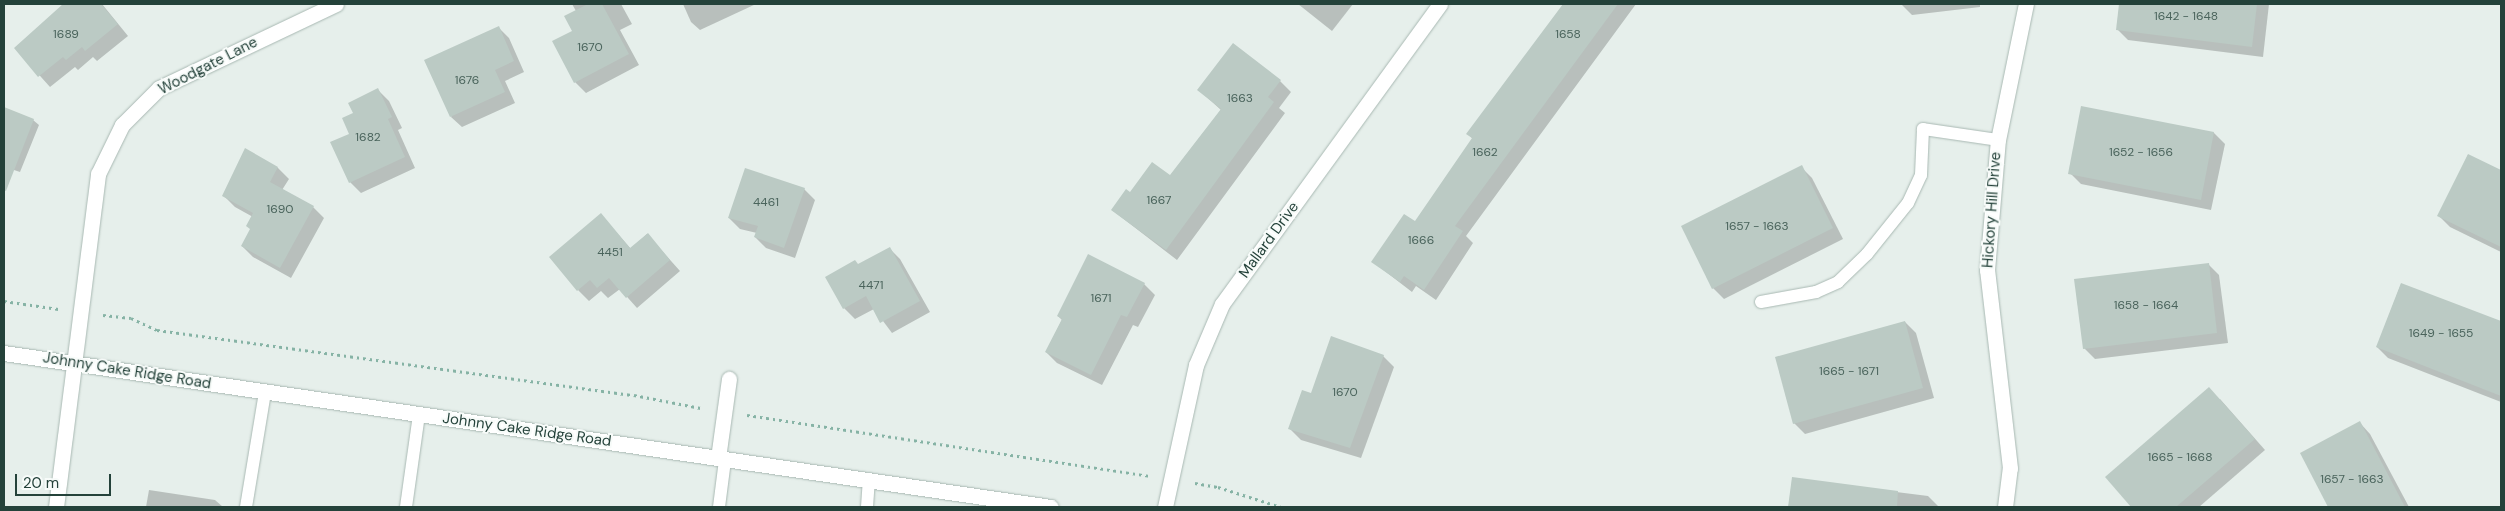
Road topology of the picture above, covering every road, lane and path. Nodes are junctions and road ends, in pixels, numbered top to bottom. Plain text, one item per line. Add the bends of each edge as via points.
1 (336, 4) edge
2 (1440, 4) edge
3 (2026, 4) edge
4 (1998, 140) junction
5 (4, 301) edge
6 (1761, 302) dead end
7 (80, 313) junction
8 (4, 353) edge
9 (73, 364) junction
10 (729, 379) dead end
11 (264, 392) junction
12 (724, 412) junction
13 (419, 414) junction
14 (722, 459) junction
15 (1171, 479) junction
16 (869, 480) junction
17 (56, 507) edge
18 (246, 507) edge
19 (406, 507) edge
20 (719, 507) edge
21 (866, 507) edge
22 (1051, 507) edge
23 (1165, 507) edge
24 (1281, 507) edge
25 (2005, 507) edge

1 - 7 street, Woodgate Lane via 159,88 122,125 98,174
2 - 15 street, Mallard Drive via 1222,304 1196,365
3 - 4 street, Hickory Hill Drive
4 - 6 lane via 1923,129 1921,174 1908,203 1867,254 1838,282 1816,292
4 - 25 street, Hickory Hill Drive via 1987,270 2010,468
5 - 7 path
7 - 9 street, Woodgate Lane
7 - 12 path via 131,318 157,330 634,395
8 - 9 street, Johnny Cake Ridge Road
9 - 11 street, Johnny Cake Ridge Road
9 - 17 street, Woodgate Lane
10 - 12 street
11 - 13 street, Johnny Cake Ridge Road
11 - 18 lane
12 - 14 street
12 - 15 path
13 - 14 street, Johnny Cake Ridge Road
13 - 19 lane
14 - 16 street, Johnny Cake Ridge Road
14 - 20 lane
15 - 23 street, Mallard Drive
15 - 24 path via 1218,487
16 - 21 lane
16 - 22 street, Johnny Cake Ridge Road

